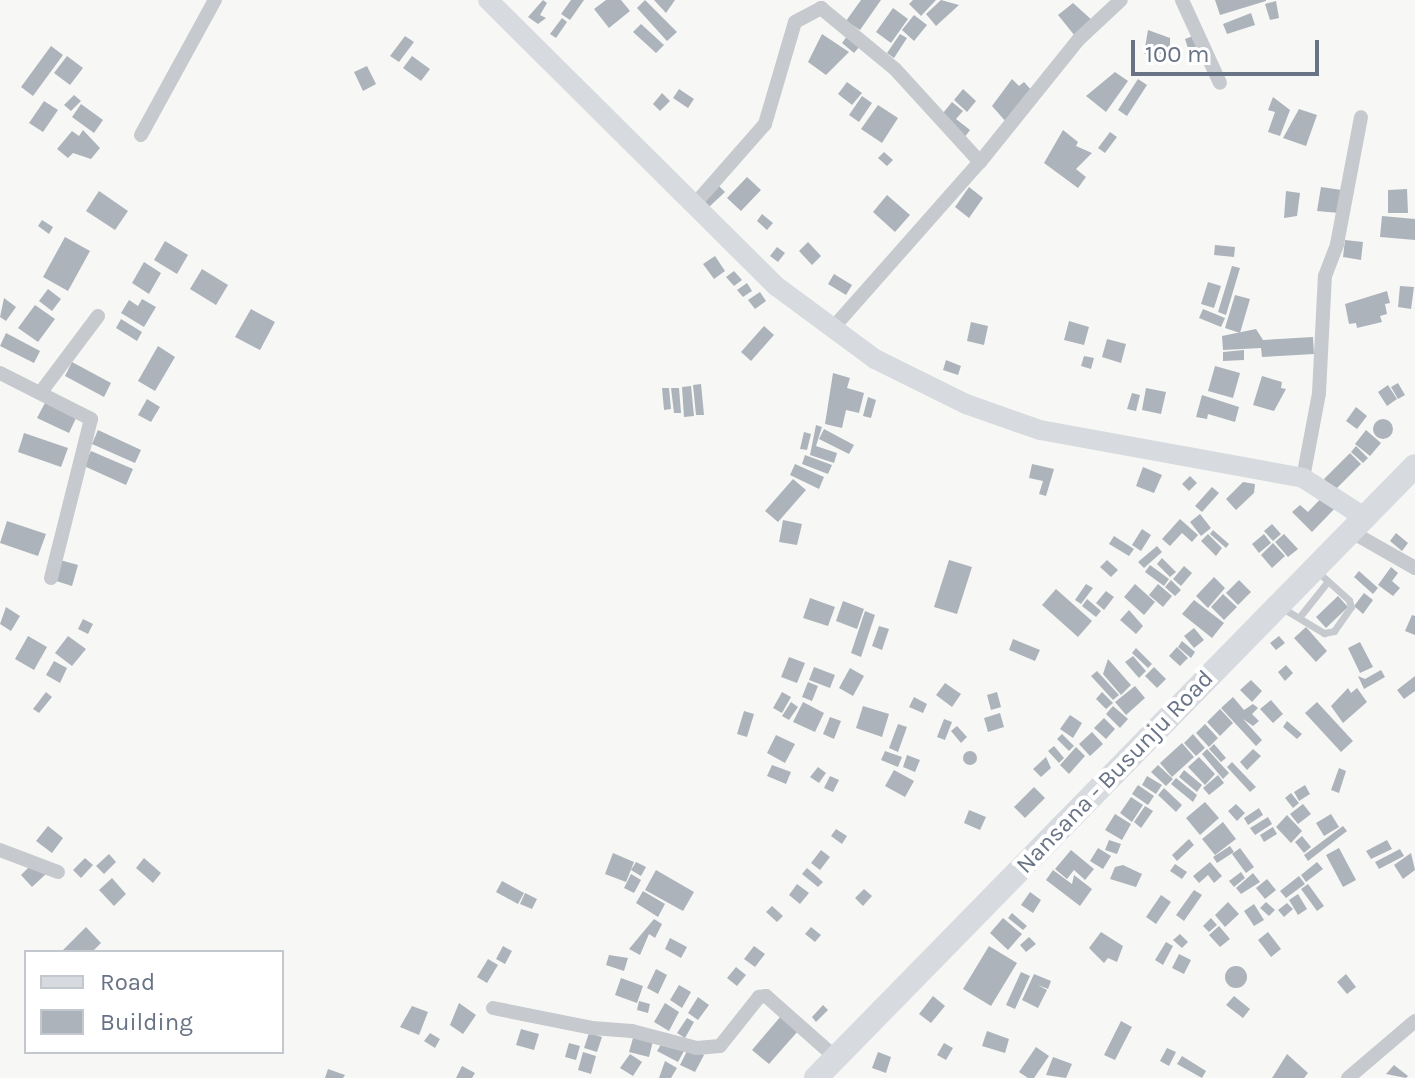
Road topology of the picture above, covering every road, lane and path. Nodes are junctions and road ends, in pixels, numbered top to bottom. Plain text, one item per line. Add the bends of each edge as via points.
1 (215, 0) edge
2 (488, 0) edge
3 (1121, 0) edge
4 (1182, 0) edge
5 (1220, 83) dead end
6 (1361, 117) dead end
7 (141, 135) dead end
8 (980, 162) junction
9 (693, 206) junction
10 (98, 316) dead end
11 (832, 329) junction
12 (0, 373) edge
13 (41, 392) junction
14 (1415, 466) edge
15 (1303, 478) junction
16 (1357, 524) junction
17 (1415, 568) edge
18 (1321, 575) junction
19 (51, 578) dead end
20 (1274, 609) junction
21 (1301, 615) junction
22 (0, 850) edge
23 (58, 872) dead end
24 (493, 1008) dead end
25 (1415, 1021) edge
26 (836, 1058) junction
27 (816, 1078) edge
28 (1348, 1078) edge

1 - 7 street
2 - 9 street
3 - 8 street via 1079,39
4 - 5 street
6 - 15 street via 1337,244 1325,276 1319,393
8 - 9 street via 895,69 821,8 795,22 765,124
8 - 11 street
9 - 11 street via 776,286
10 - 13 street
11 - 15 street via 916,381 1027,426
12 - 13 street
13 - 19 street via 86,414 92,426
14 - 16 main road, Nansana - Busunju Road
15 - 16 street
16 - 17 street
16 - 18 main road, Nansana - Busunju Road
18 - 20 main road, Nansana - Busunju Road
18 - 21 lane
18 - 21 lane via 1345,593 1351,607 1334,631 1324,633
20 - 21 lane
20 - 26 main road, Nansana - Busunju Road
22 - 23 street
24 - 26 street via 643,1033 697,1048 720,1046 735,1034 759,997 766,996
25 - 28 street
26 - 27 main road, Nansana - Busunju Road

